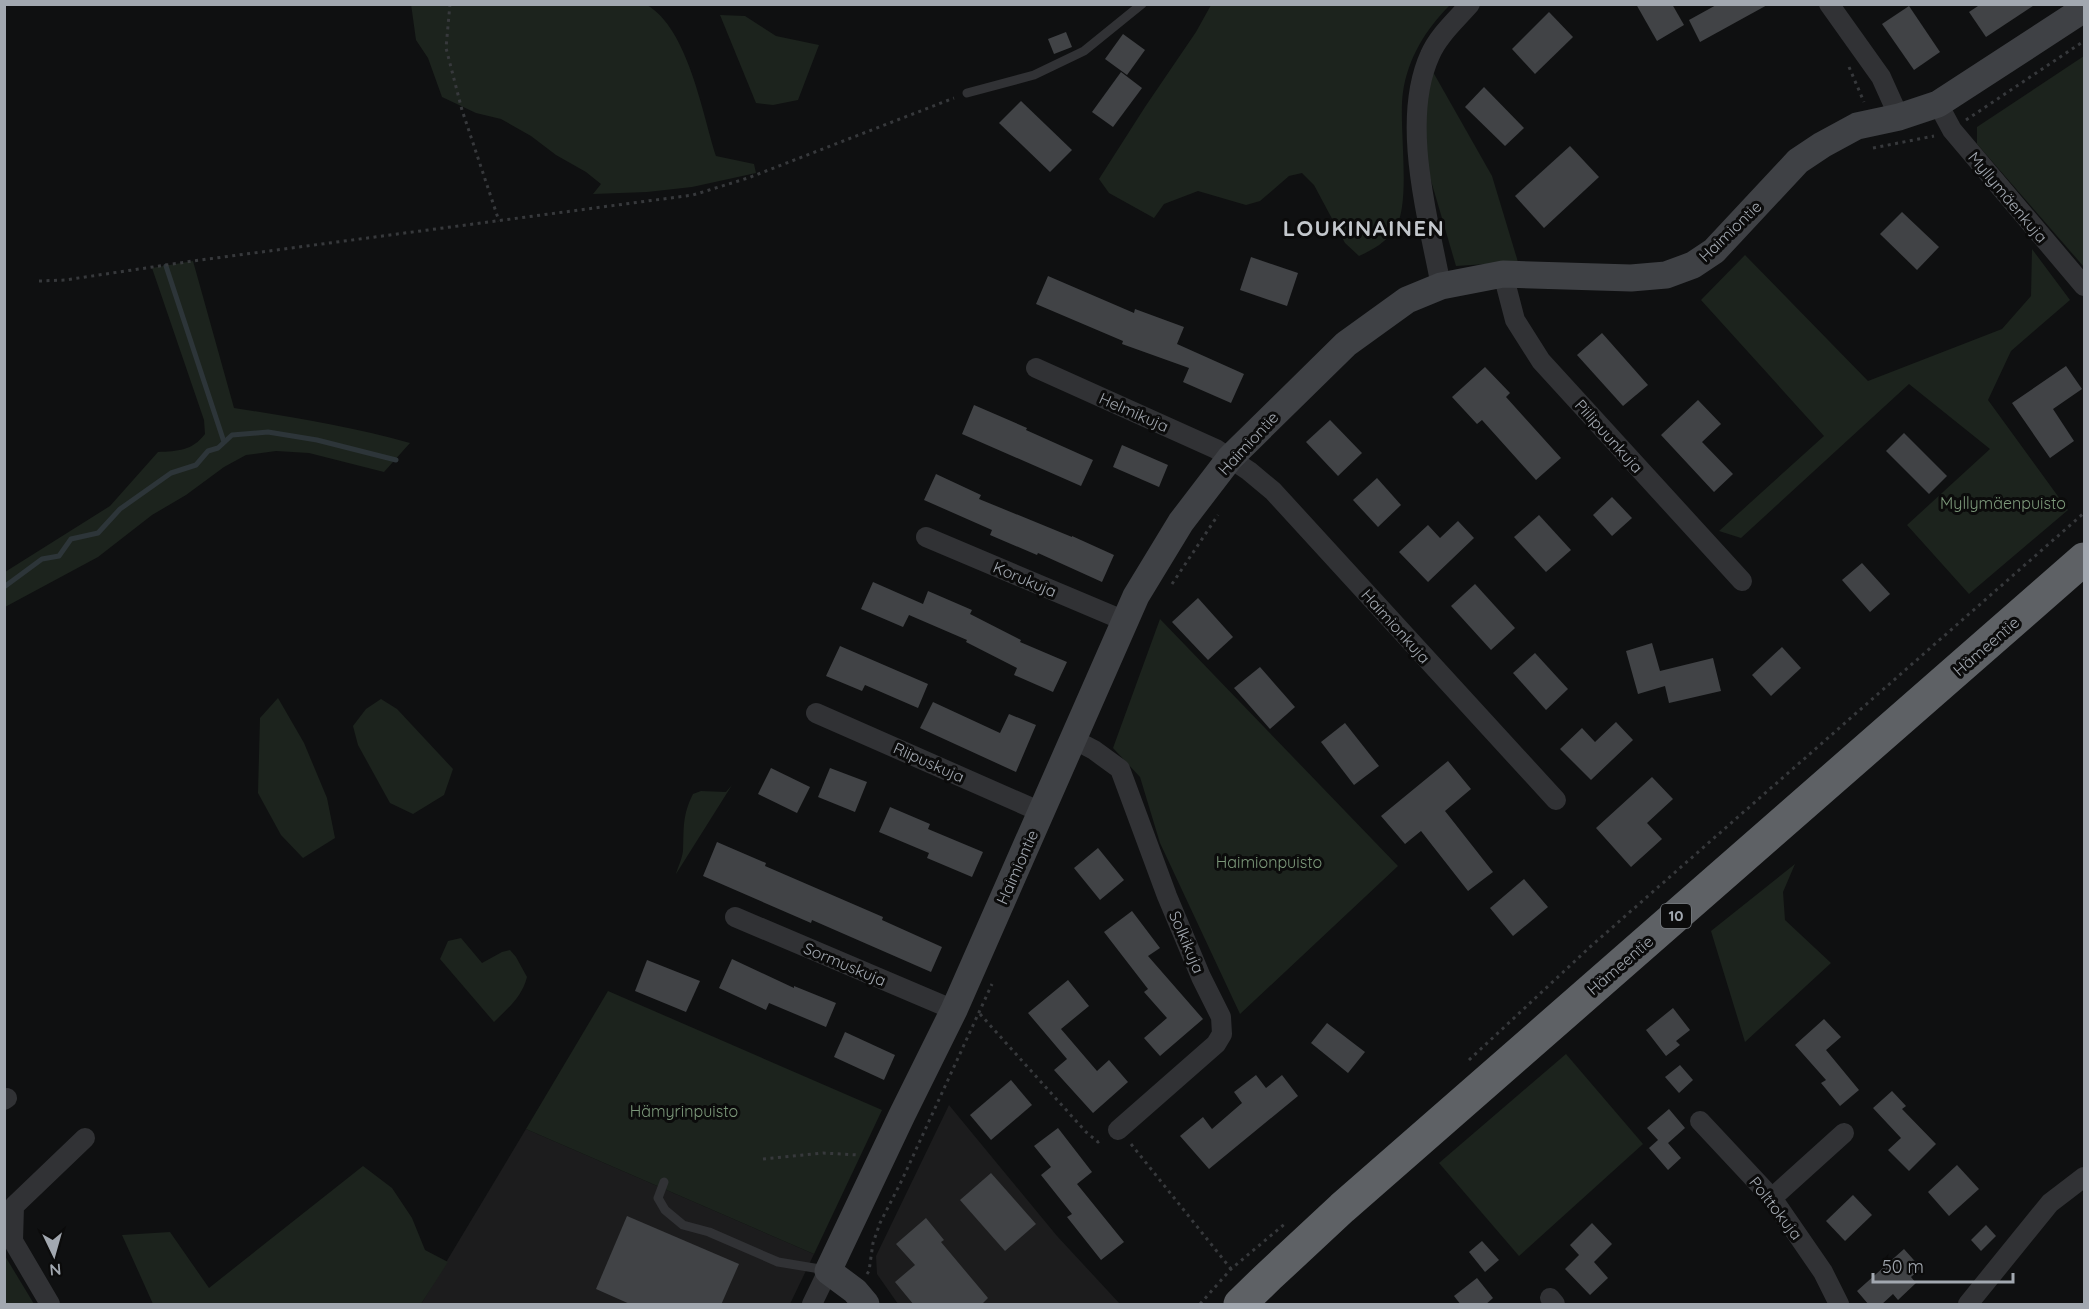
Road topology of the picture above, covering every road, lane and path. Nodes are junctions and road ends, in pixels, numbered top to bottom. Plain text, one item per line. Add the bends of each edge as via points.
1 (450, 4) edge
2 (1142, 4) edge
3 (1470, 4) edge
4 (1829, 4) edge
5 (2085, 9) edge
6 (1847, 63) dead end
7 (967, 93) joint
8 (1938, 104) junction
9 (1899, 117) junction
10 (1872, 135) junction
11 (499, 221) junction
12 (1503, 274) junction
13 (39, 281) dead end
14 (1441, 286) junction
15 (2084, 286) edge
16 (1036, 368) dead end
17 (1230, 458) junction
18 (2085, 513) edge
19 (926, 537) dead end
20 (2085, 559) edge
21 (1742, 581) dead end
22 (1125, 621) junction
23 (816, 713) dead end
24 (1073, 739) junction
25 (1556, 800) dead end
26 (1041, 812) junction
27 (735, 917) dead end
28 (954, 1010) junction
29 (1462, 1067) dead end
30 (1700, 1121) dead end
31 (1118, 1130) dead end
32 (1844, 1133) dead end
33 (85, 1138) dead end
34 (763, 1159) dead end
35 (879, 1164) junction
36 (2085, 1177) edge
37 (664, 1182) dead end
38 (1772, 1198) junction
39 (1293, 1216) dead end
40 (9, 1234) edge
41 (828, 1271) junction
42 (50, 1305) edge
43 (812, 1305) edge
44 (866, 1305) edge
45 (1200, 1305) edge
46 (1240, 1305) edge
47 (1839, 1305) edge
48 (1968, 1305) edge

1 - 11 path via 446,48
2 - 7 lane via 1084,51 1034,75
3 - 14 street via 1430,54 1416,106 1417,152
4 - 9 street via 1881,77
5 - 8 street, Haimiontie
6 - 10 path via 1864,100
7 - 11 path via 748,178 693,195
8 - 9 street, Haimiontie
8 - 15 street, Myllymäenkuja via 1952,130
9 - 10 street, Haimiontie
10 - 12 street, Haimiontie via 1857,126 1798,161 1713,251 1693,266 1666,275 1631,278
11 - 13 path
12 - 14 street, Haimiontie
12 - 21 street, Piilipuunkuja via 1515,320 1541,361
14 - 17 street, Haimiontie via 1407,300 1346,344
16 - 17 street, Helmikuja
17 - 22 street, Haimiontie via 1181,522
17 - 25 street, Haimionkuja via 1273,490
18 - 29 path via 1590,947
19 - 22 street, Korukuja
20 - 46 highway, Hämeentie / 10 via 1342,1208
22 - 24 street, Haimiontie
23 - 26 street, Riipuskuja
24 - 26 street, Haimiontie
24 - 31 street, Solkikuja via 1120,769 1167,896 1221,1017 1222,1034 1216,1044
26 - 28 street, Haimiontie
27 - 28 street, Sormuskuja
28 - 35 street, Haimiontie
30 - 38 street, Polttokuja
32 - 38 street
33 - 40 street via 14,1206
34 - 35 path via 823,1152 866,1156
35 - 41 street, Haimiontie
36 - 48 street via 2050,1203
37 - 41 lane via 658,1198 665,1210 683,1225 778,1262
38 - 47 street, Polttokuja via 1823,1272
39 - 45 path via 1231,1269
40 - 42 street
41 - 43 street
41 - 44 street via 855,1291

